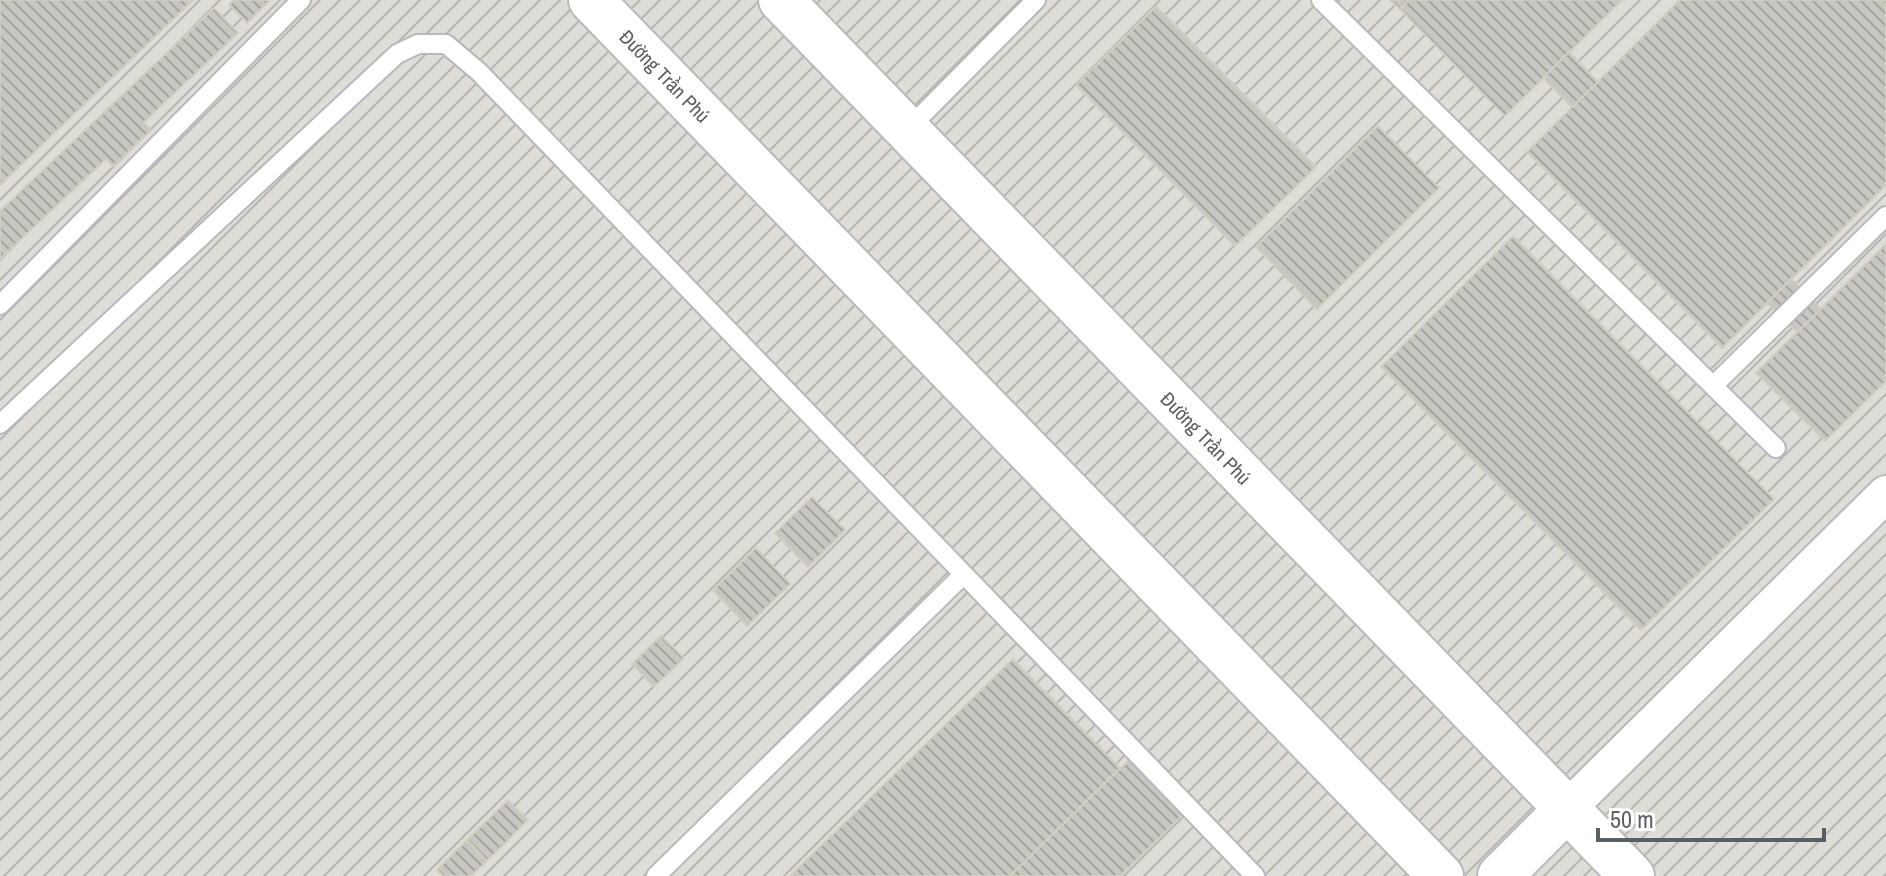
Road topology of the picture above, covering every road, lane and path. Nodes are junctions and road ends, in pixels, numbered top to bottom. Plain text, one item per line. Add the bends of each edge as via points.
1 (301, 0) edge
2 (591, 0) edge
3 (781, 0) edge
4 (1036, 0) edge
5 (1321, 0) edge
6 (907, 130) junction
7 (1886, 216) edge
8 (0, 305) edge
9 (1713, 386) junction
10 (0, 424) edge
11 (1776, 448) dead end
12 (1886, 494) edge
13 (963, 575) junction
14 (1567, 809) junction
15 (656, 876) edge
16 (1255, 876) edge
17 (1441, 876) edge
18 (1500, 876) edge
19 (1632, 876) edge

1 - 8 lane
2 - 17 main road, Đường Trần Phú
3 - 6 main road, Đường Trần Phú
4 - 6 lane
5 - 9 lane
6 - 14 main road, Đường Trần Phú
7 - 9 lane
9 - 11 lane
10 - 13 lane via 397,54 418,44 446,44 479,72
12 - 14 street
13 - 15 lane
13 - 16 lane
14 - 18 main road
14 - 19 main road, Đường Trần Phú

